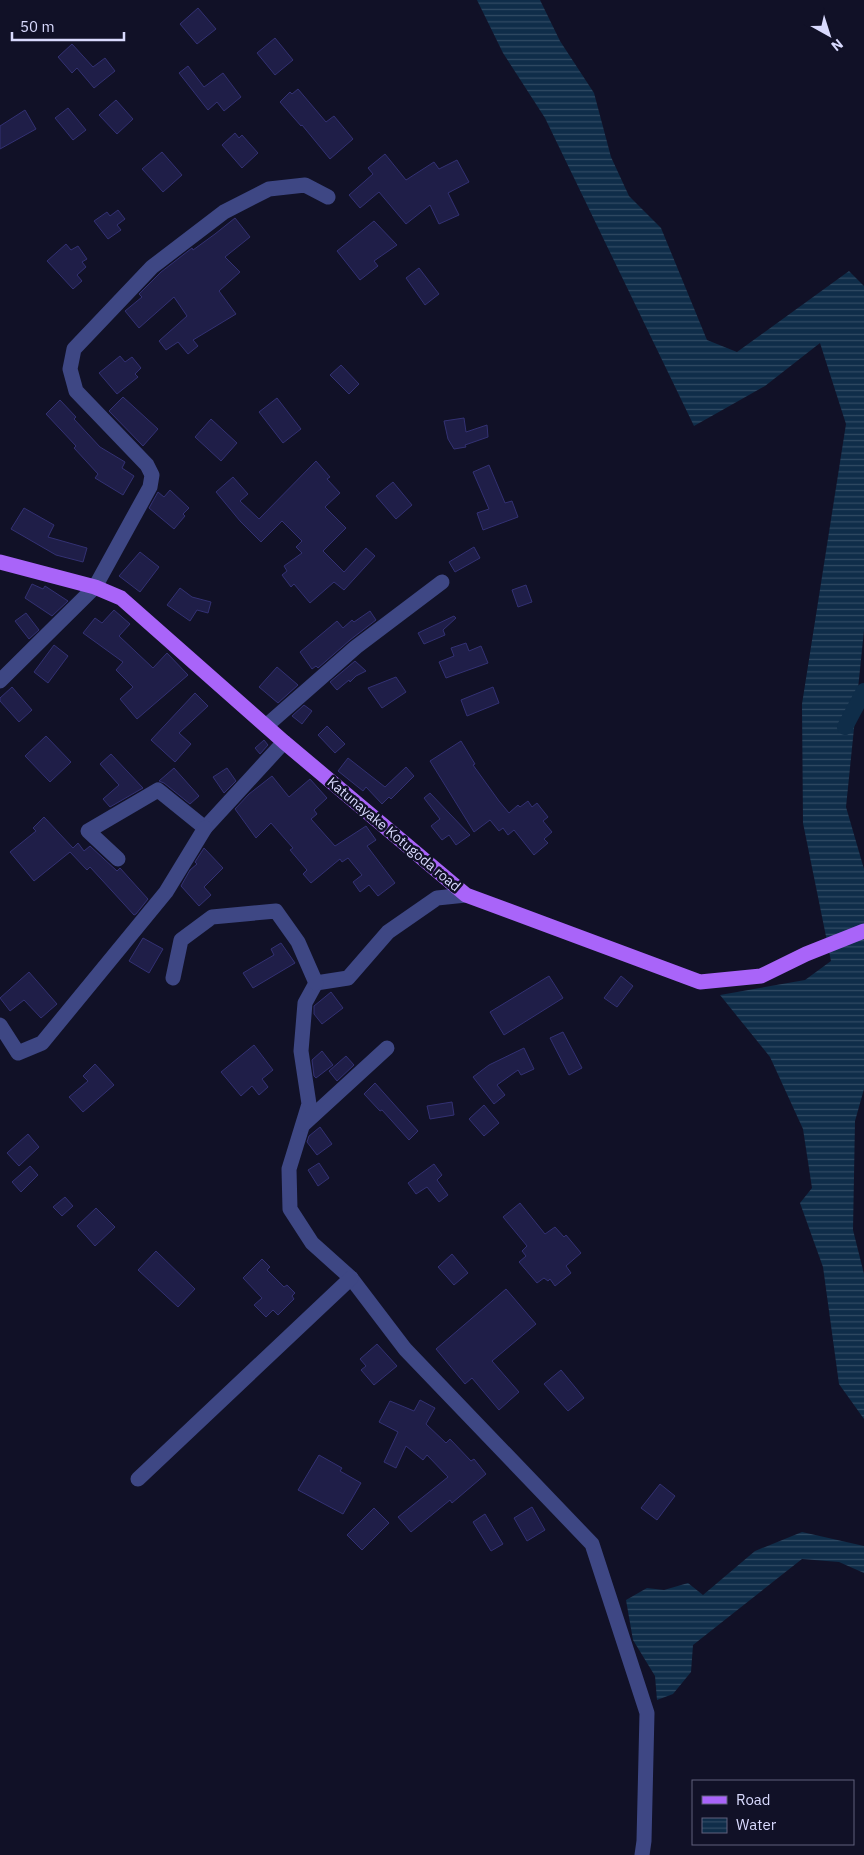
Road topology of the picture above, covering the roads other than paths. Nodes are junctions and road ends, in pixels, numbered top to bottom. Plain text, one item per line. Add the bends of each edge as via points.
1 (328, 197) dead end
2 (0, 562) edge
3 (442, 582) dead end
4 (95, 587) junction
5 (0, 681) edge
6 (266, 726) junction
7 (284, 742) junction
8 (205, 828) junction
9 (118, 859) dead end
10 (466, 895) junction
11 (864, 931) edge
12 (173, 978) dead end
13 (316, 983) junction
14 (0, 1025) edge
15 (387, 1048) dead end
16 (303, 1125) junction
17 (351, 1278) junction
18 (138, 1479) dead end
19 (642, 1855) edge

1 - 4 street via 305,185 269,189 224,212 152,267 74,349 70,369 76,391 147,465 152,475 150,486
2 - 4 main road, Katunayake Kotugoda road
3 - 6 street via 356,647
4 - 5 street
4 - 6 main road, Katunayake Kotugoda road via 121,598
6 - 7 main road, Katunayake Kotugoda road
7 - 8 street
7 - 10 main road, Katunayake Kotugoda road
8 - 9 street via 158,790 88,831
8 - 14 street via 166,892 42,1043 18,1053
10 - 11 main road, Katunayake Kotugoda road via 700,982 761,976
10 - 13 street via 437,898 388,932 348,978
12 - 13 street via 181,940 212,917 276,911 298,942
13 - 16 street via 305,1003 301,1051 309,1104
15 - 16 street
16 - 17 street via 289,1169 290,1209 312,1243
17 - 18 street
17 - 19 street via 405,1349 592,1544 647,1713

